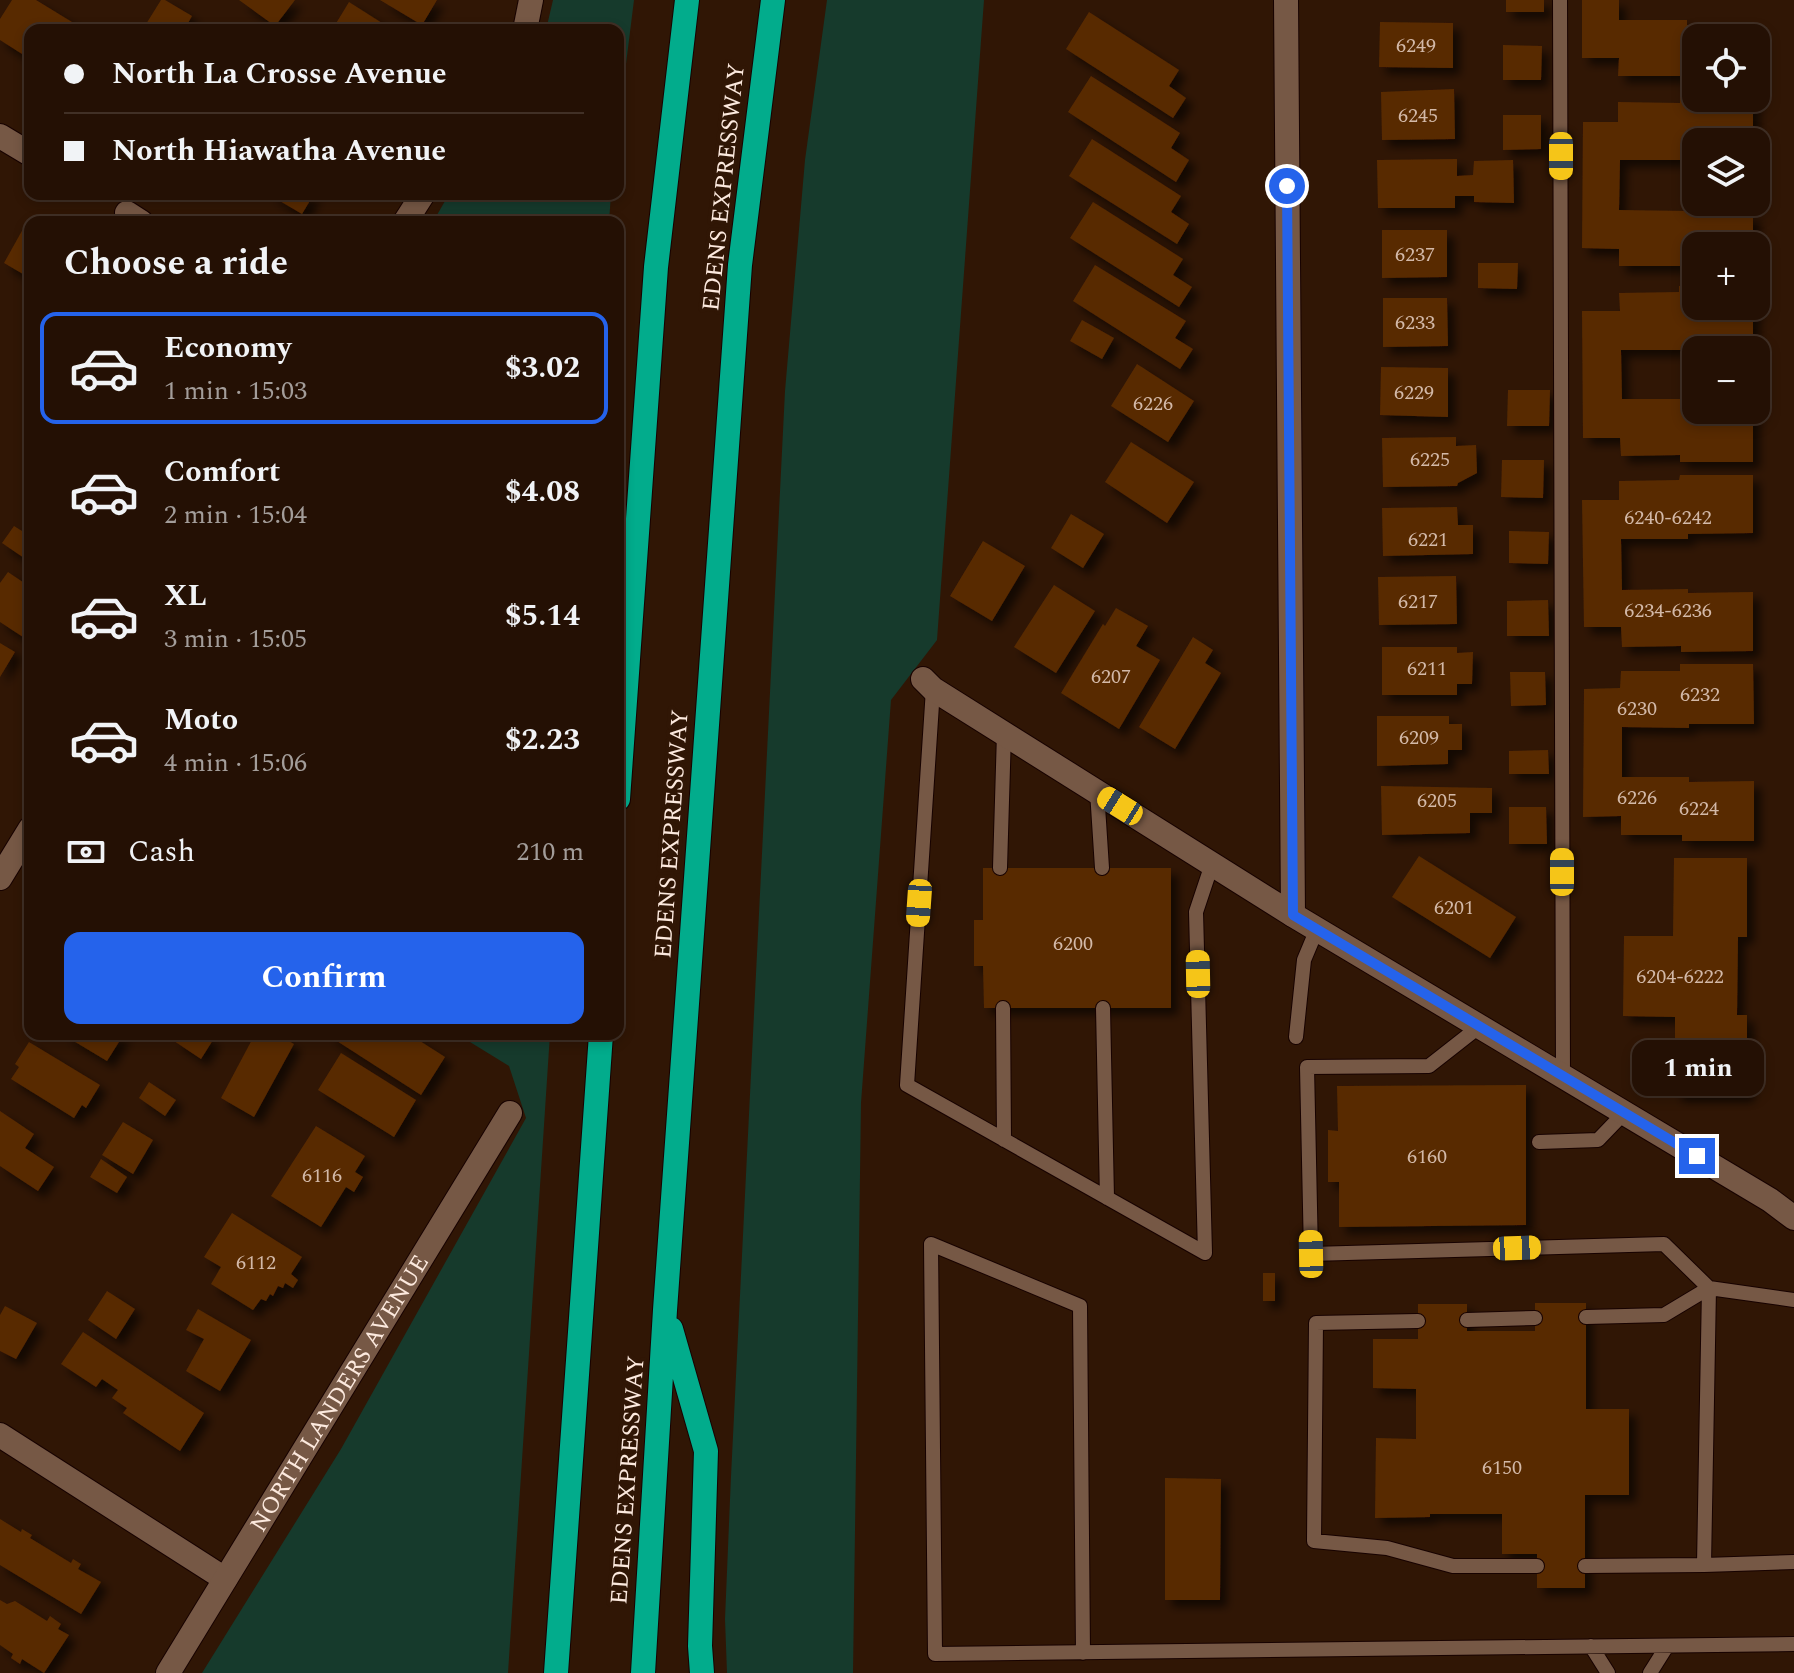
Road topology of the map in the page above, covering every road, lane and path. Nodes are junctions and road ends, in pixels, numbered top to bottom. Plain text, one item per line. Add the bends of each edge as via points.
1 (531, 0) edge
2 (687, 0) edge
3 (773, 0) edge
4 (1286, 0) edge
5 (1560, 0) edge
6 (526, 24) edge
7 (0, 136) edge
8 (24, 150) edge
9 (928, 684) joint
10 (624, 715) edge
11 (1004, 733) junction
12 (1097, 791) junction
13 (24, 839) edge
14 (1212, 864) junction
15 (1000, 868) dead end
16 (1102, 868) dead end
17 (0, 878) edge
18 (1293, 915) junction
19 (1317, 929) junction
20 (1003, 1008) dead end
21 (1103, 1008) dead end
22 (1480, 1026) junction
23 (1296, 1037) dead end
24 (601, 1040) edge
25 (1563, 1076) junction
26 (510, 1113) dead end
27 (1624, 1113) junction
28 (1004, 1140) junction
29 (1539, 1142) dead end
30 (1107, 1198) junction
31 (1794, 1218) edge
32 (1709, 1288) junction
33 (1794, 1300) edge
34 (665, 1310) junction
35 (1586, 1317) dead end
36 (1535, 1318) dead end
37 (1467, 1320) dead end
38 (1418, 1321) dead end
39 (0, 1435) edge
40 (1794, 1562) edge
41 (1704, 1565) junction
42 (1537, 1566) dead end
43 (1585, 1566) dead end
44 (225, 1579) junction
45 (1794, 1644) edge
46 (1591, 1646) junction
47 (1667, 1646) junction
48 (1083, 1653) junction
49 (168, 1673) edge
50 (556, 1673) edge
51 (643, 1673) edge
52 (702, 1673) edge
53 (1608, 1673) edge
54 (1650, 1673) edge

1 - 6 street
2 - 10 highway via 656,267
3 - 34 highway, EDENS EXPRESSWAY via 740,265
4 - 18 street
5 - 25 lane
7 - 8 street
9 - 11 street
9 - 28 lane via 907,1085
11 - 12 street
11 - 15 lane
12 - 14 street
12 - 16 lane
13 - 17 street
14 - 18 street
14 - 30 lane via 1196,912 1205,1253
18 - 19 street
19 - 22 street
19 - 23 lane via 1304,960
20 - 28 lane
21 - 30 lane
22 - 25 street
22 - 32 lane via 1429,1066 1307,1067 1311,1254 1664,1244
24 - 50 highway
25 - 27 street
26 - 44 street, NORTH LANDERS AVENUE
27 - 29 lane via 1598,1140
27 - 31 street
28 - 30 lane
32 - 33 lane
32 - 35 lane via 1664,1315
32 - 41 lane
34 - 51 highway, EDENS EXPRESSWAY
34 - 52 highway via 706,1451
36 - 37 lane
38 - 42 lane via 1316,1323 1314,1541 1387,1548 1453,1566
39 - 44 street
40 - 41 lane
41 - 43 lane
44 - 49 street, NORTH LANDERS AVENUE
45 - 47 lane
46 - 47 lane
46 - 48 lane
46 - 53 lane
47 - 54 lane
48 - 48 lane via 1080,1306 931,1244 935,1654

